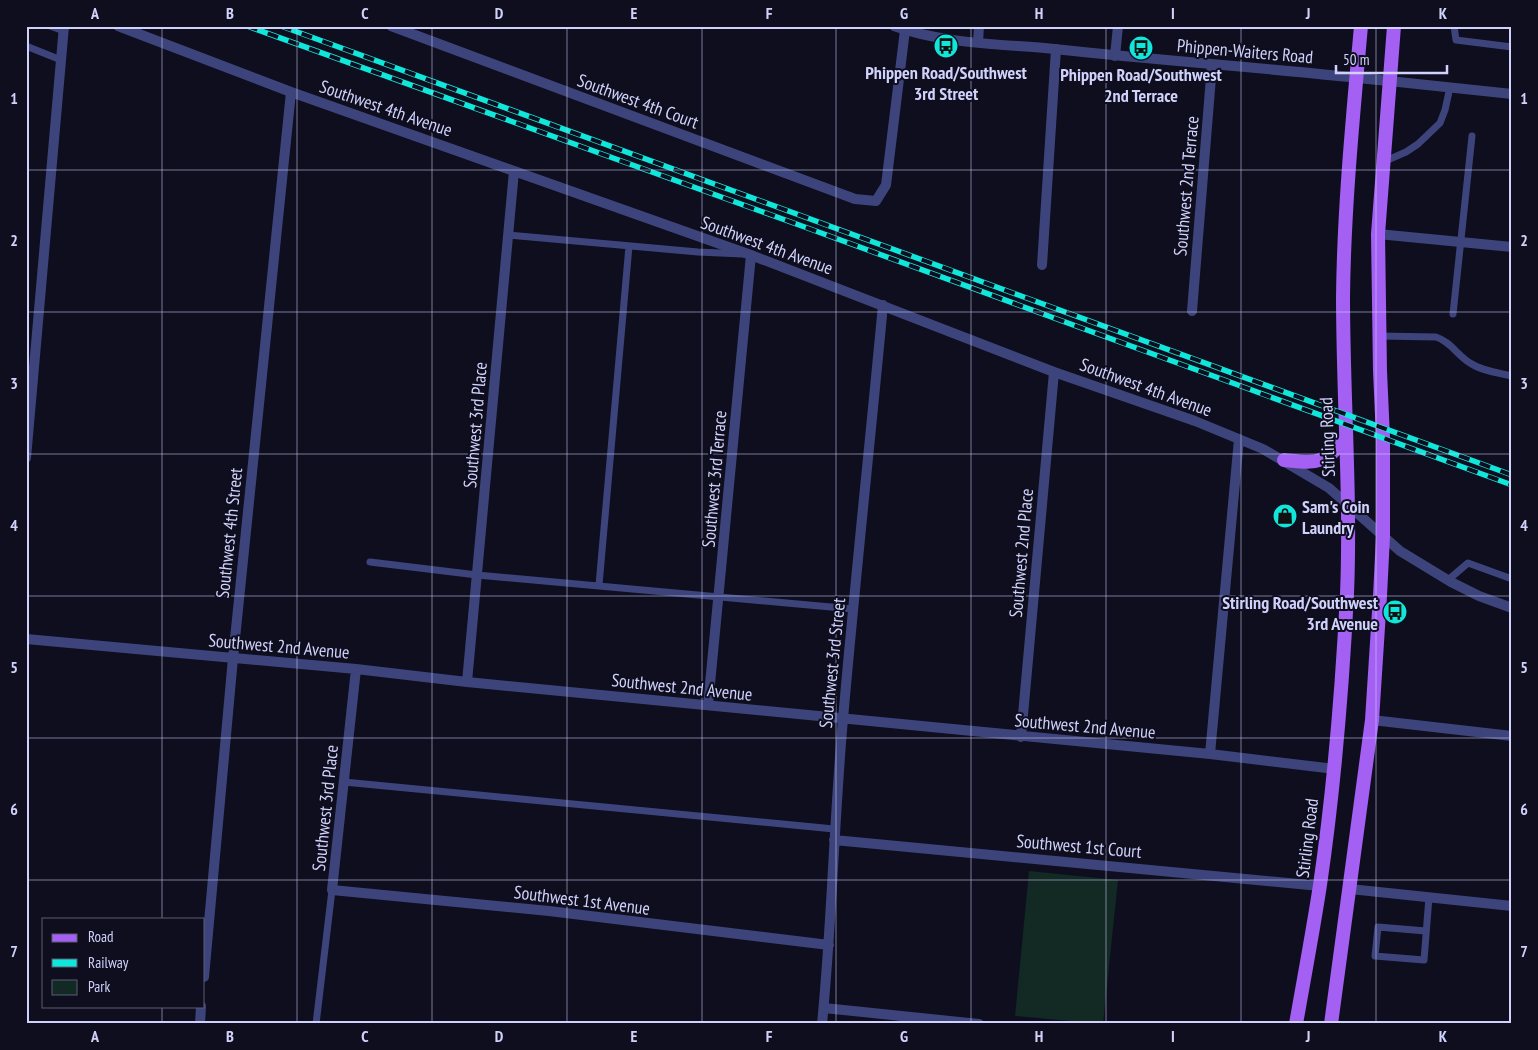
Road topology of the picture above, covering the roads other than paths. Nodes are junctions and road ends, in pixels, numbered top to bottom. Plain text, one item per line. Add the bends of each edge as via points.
1 (50, 26) edge
2 (118, 26) edge
3 (391, 26) edge
4 (894, 26) edge
5 (979, 26) edge
6 (1118, 26) edge
7 (1361, 26) edge
8 (1394, 26) edge
9 (1454, 26) edge
10 (64, 29) edge
11 (905, 30) junction
12 (978, 42) junction
13 (26, 46) edge
14 (1512, 47) edge
15 (1056, 50) junction
16 (1115, 56) junction
17 (61, 60) junction
18 (1212, 65) junction
19 (1356, 77) junction
20 (1389, 80) junction
21 (1450, 87) junction
22 (291, 92) junction
23 (1512, 94) edge
24 (1472, 136) dead end
25 (1383, 162) junction
26 (514, 171) junction
27 (508, 234) junction
28 (1378, 234) junction
29 (1460, 242) junction
30 (629, 246) junction
31 (1512, 247) edge
32 (751, 255) junction
33 (1042, 264) dead end
34 (883, 305) junction
35 (1192, 311) dead end
36 (1452, 314) dead end
37 (1379, 336) junction
38 (1054, 372) junction
39 (1512, 376) edge
40 (1346, 437) junction
41 (1239, 439) junction
42 (26, 458) edge
43 (1284, 460) junction
44 (1349, 506) junction
45 (1383, 536) junction
46 (370, 562) dead end
47 (477, 575) junction
48 (1512, 579) edge
49 (1448, 580) junction
50 (599, 585) junction
51 (719, 596) junction
52 (1512, 608) edge
53 (854, 609) junction
54 (26, 639) edge
55 (233, 658) junction
56 (356, 669) junction
57 (467, 682) junction
58 (708, 705) junction
59 (842, 719) junction
60 (1372, 720) junction
61 (1512, 736) edge
62 (1021, 737) junction
63 (1210, 754) junction
64 (1335, 769) junction
65 (344, 782) junction
66 (834, 829) junction
67 (834, 840) junction
68 (1320, 886) junction
69 (1350, 889) junction
70 (332, 890) junction
71 (1429, 897) junction
72 (1512, 906) edge
73 (1426, 931) junction
74 (829, 945) junction
75 (205, 966) edge
76 (201, 1008) edge
77 (824, 1008) junction
78 (928, 1021) edge
79 (200, 1024) edge
80 (316, 1024) edge
81 (822, 1024) edge
82 (979, 1024) edge
83 (1296, 1024) edge
84 (1331, 1024) edge

1 - 10 lane
2 - 22 street, Southwest 4th Avenue
3 - 11 street, Southwest 4th Court via 855,198 876,201 886,185
4 - 11 street, Phippen-Waiters Road
5 - 12 street
6 - 16 street
7 - 19 main road, Stirling Road
8 - 20 main road
9 - 14 lane via 1456,40
10 - 17 street
11 - 12 street, Phippen-Waiters Road
12 - 15 street, Phippen-Waiters Road
13 - 17 lane
15 - 16 street, Phippen-Waiters Road
15 - 33 street
16 - 18 street, Phippen-Waiters Road
17 - 42 street
18 - 19 street, Phippen-Waiters Road
18 - 35 street, Southwest 2nd Terrace
19 - 20 street, Phippen-Waiters Road
19 - 40 main road, Stirling Road via 1344,293
20 - 21 street
20 - 25 main road
21 - 23 street
21 - 25 lane via 1440,123 1418,144
22 - 26 street, Southwest 4th Avenue
22 - 55 street, Southwest 4th Street
24 - 29 lane
25 - 28 main road
26 - 27 street, Southwest 3rd Place
26 - 32 street, Southwest 4th Avenue
27 - 30 lane
27 - 47 street, Southwest 3rd Place
28 - 29 street
28 - 37 main road
29 - 31 street
29 - 36 lane
30 - 32 lane
30 - 50 lane
32 - 34 street, Southwest 4th Avenue
32 - 51 street, Southwest 3rd Terrace
34 - 38 street, Southwest 4th Avenue
34 - 53 street, Southwest 3rd Street
37 - 39 lane via 1444,339 1471,364
37 - 45 main road
38 - 41 street, Southwest 4th Avenue
38 - 62 street, Southwest 2nd Place
40 - 43 main road via 1319,461
40 - 44 main road, Stirling Road
41 - 43 street, Southwest 4th Avenue
41 - 63 street
43 - 44 street, Southwest 4th Avenue via 1329,488
44 - 45 street, Southwest 4th Avenue
44 - 64 main road, Stirling Road
45 - 49 street, Southwest 4th Avenue via 1400,551
45 - 60 main road
46 - 47 lane
47 - 50 lane
47 - 57 street, Southwest 3rd Place
48 - 49 lane via 1468,563
49 - 52 street, Southwest 4th Avenue
50 - 51 lane
51 - 53 lane
51 - 58 street, Southwest 3rd Terrace
53 - 59 street, Southwest 3rd Street
54 - 55 street, Southwest 2nd Avenue
55 - 56 street, Southwest 2nd Avenue
55 - 75 street, Southwest 4th Street
56 - 57 street, Southwest 2nd Avenue
56 - 65 street, Southwest 3rd Place
57 - 58 street, Southwest 2nd Avenue
58 - 59 street, Southwest 2nd Avenue
59 - 62 street, Southwest 2nd Avenue
59 - 66 street, Southwest 3rd Street
60 - 61 street
60 - 69 main road
62 - 63 street, Southwest 2nd Avenue
63 - 64 street, Southwest 2nd Avenue
64 - 68 main road, Stirling Road
65 - 66 lane
65 - 70 street, Southwest 3rd Place
66 - 67 street, Southwest 3rd Street
67 - 68 street, Southwest 1st Court
67 - 74 street, Southwest 3rd Street
68 - 83 main road, Stirling Road
69 - 71 street
69 - 84 main road
70 - 74 street, Southwest 1st Avenue via 549,911
70 - 80 lane
71 - 72 street
71 - 73 lane
73 - 73 lane via 1424,960 1375,956 1378,927
74 - 77 street, Southwest 3rd Street
76 - 79 street
77 - 78 street
77 - 81 street, Southwest 3rd Street
78 - 82 street

